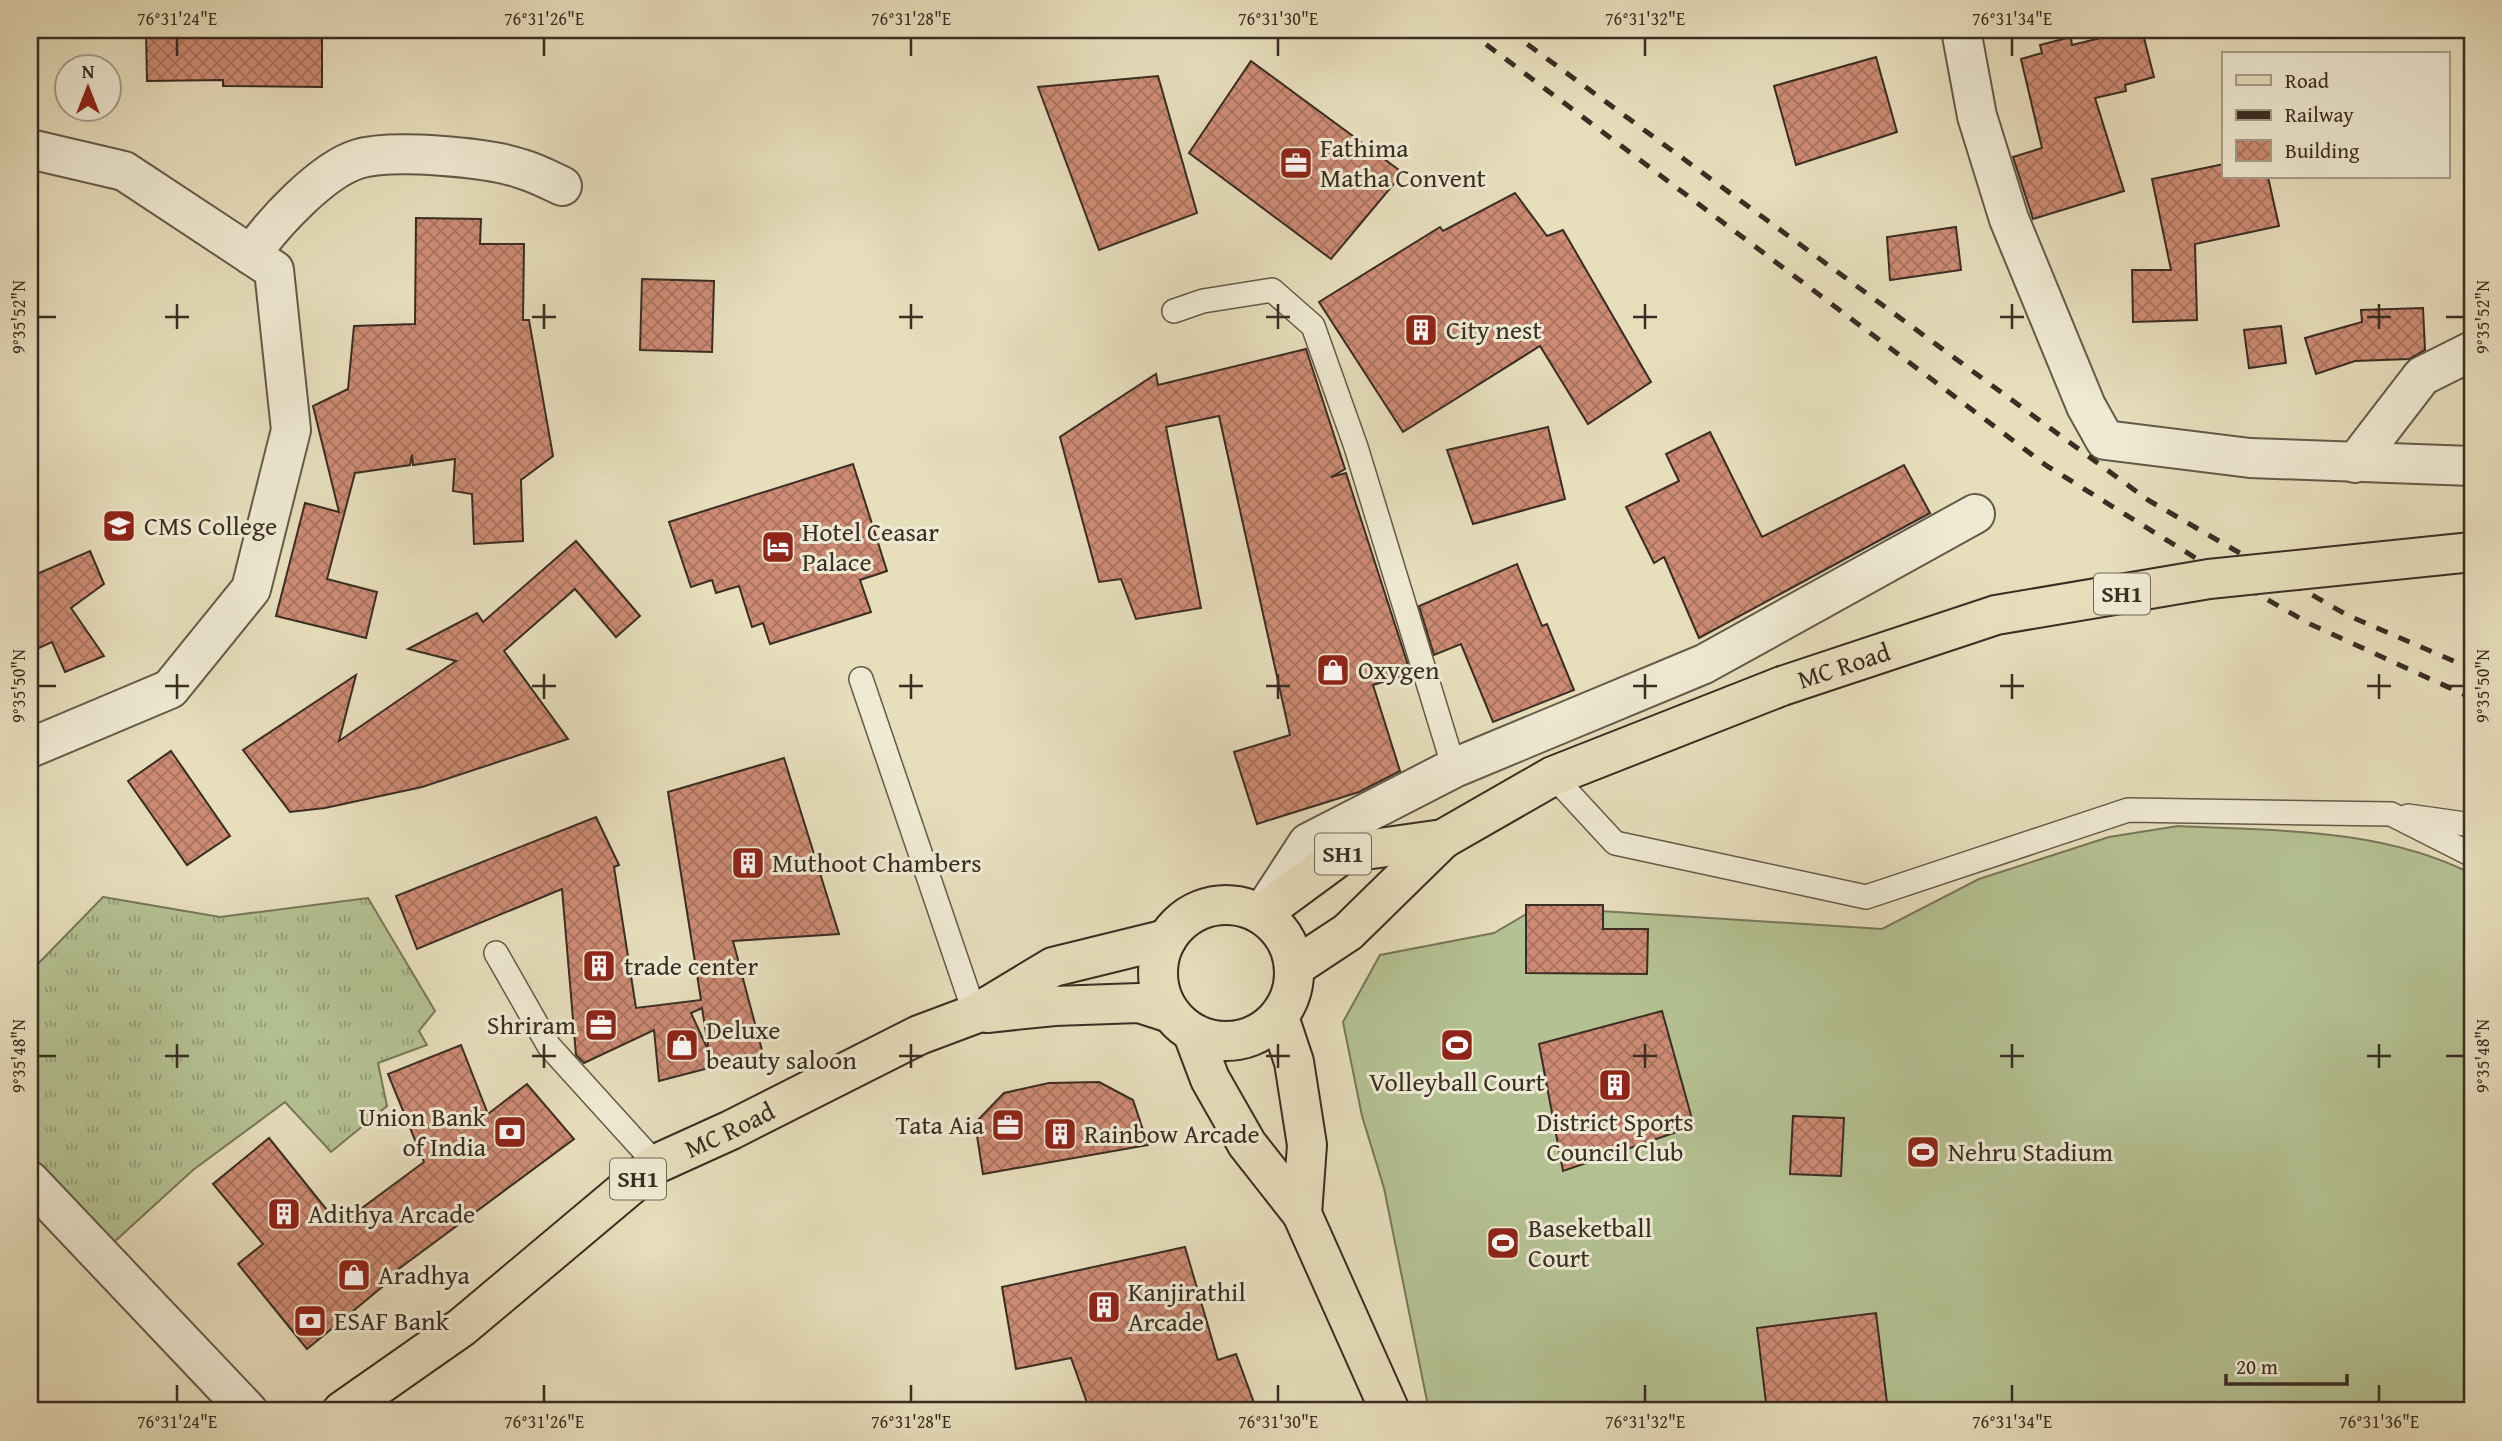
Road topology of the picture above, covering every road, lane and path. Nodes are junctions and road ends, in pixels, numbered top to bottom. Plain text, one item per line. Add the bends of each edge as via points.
1 (1961, 30) edge
2 (30, 149) edge
3 (562, 186) dead end
4 (251, 255) junction
5 (1174, 311) dead end
6 (2472, 351) edge
7 (2355, 463) junction
8 (2472, 466) edge
9 (1975, 514) dead end
10 (2472, 552) edge
11 (861, 679) dead end
12 (30, 748) edge
13 (1454, 768) junction
14 (1553, 776) junction
15 (2391, 814) junction
16 (2472, 824) edge
17 (1443, 839) junction
18 (2472, 855) edge
19 (1261, 914) junction
20 (1167, 939) junction
21 (496, 953) dead end
22 (1295, 967) junction
23 (975, 1014) junction
24 (1279, 1017) junction
25 (1182, 1024) junction
26 (656, 1164) junction
27 (30, 1181) edge
28 (1302, 1214) junction
29 (248, 1411) edge
30 (342, 1411) edge
31 (1390, 1411) edge

1 - 7 street via 1977,116 2009,219 2086,406 2105,440 2249,458
2 - 4 street via 124,171
3 - 4 street via 521,168 454,159 384,154 355,160 293,206
4 - 12 street via 274,270 291,429 251,589 170,689
5 - 13 lane via 1203,301 1272,290 1313,326 1356,447
6 - 7 street via 2422,376
7 - 8 street
9 - 13 street via 1704,664
10 - 14 main road, MC Road / SH1, bridge via 2209,579 1996,615 1782,686
11 - 23 lane
13 - 19 street via 1308,843
14 - 15 lane via 1615,844 1866,897 2128,810
14 - 17 main road, MC Road / SH1
15 - 16 lane
15 - 18 lane
17 - 19 main road, MC Road / SH1 via 1344,853
17 - 22 main road via 1348,932
19 - 20 main road via 1227,905 1209,907 1192,914
19 - 22 main road via 1284,937
20 - 23 main road, MC Road / SH1 via 1053,967
20 - 25 main road via 1160,957 1161,995
21 - 26 lane via 549,1046
22 - 24 main road via 1295,985
23 - 25 main road via 1139,1003
23 - 26 main road, MC Road / SH1 via 919,1035
24 - 25 main road via 1240,1041 1216,1041
24 - 28 main road via 1294,1062 1307,1145
25 - 28 main road via 1247,1144
26 - 30 main road, MC Road / SH1 via 462,1327
27 - 29 street
28 - 31 main road

